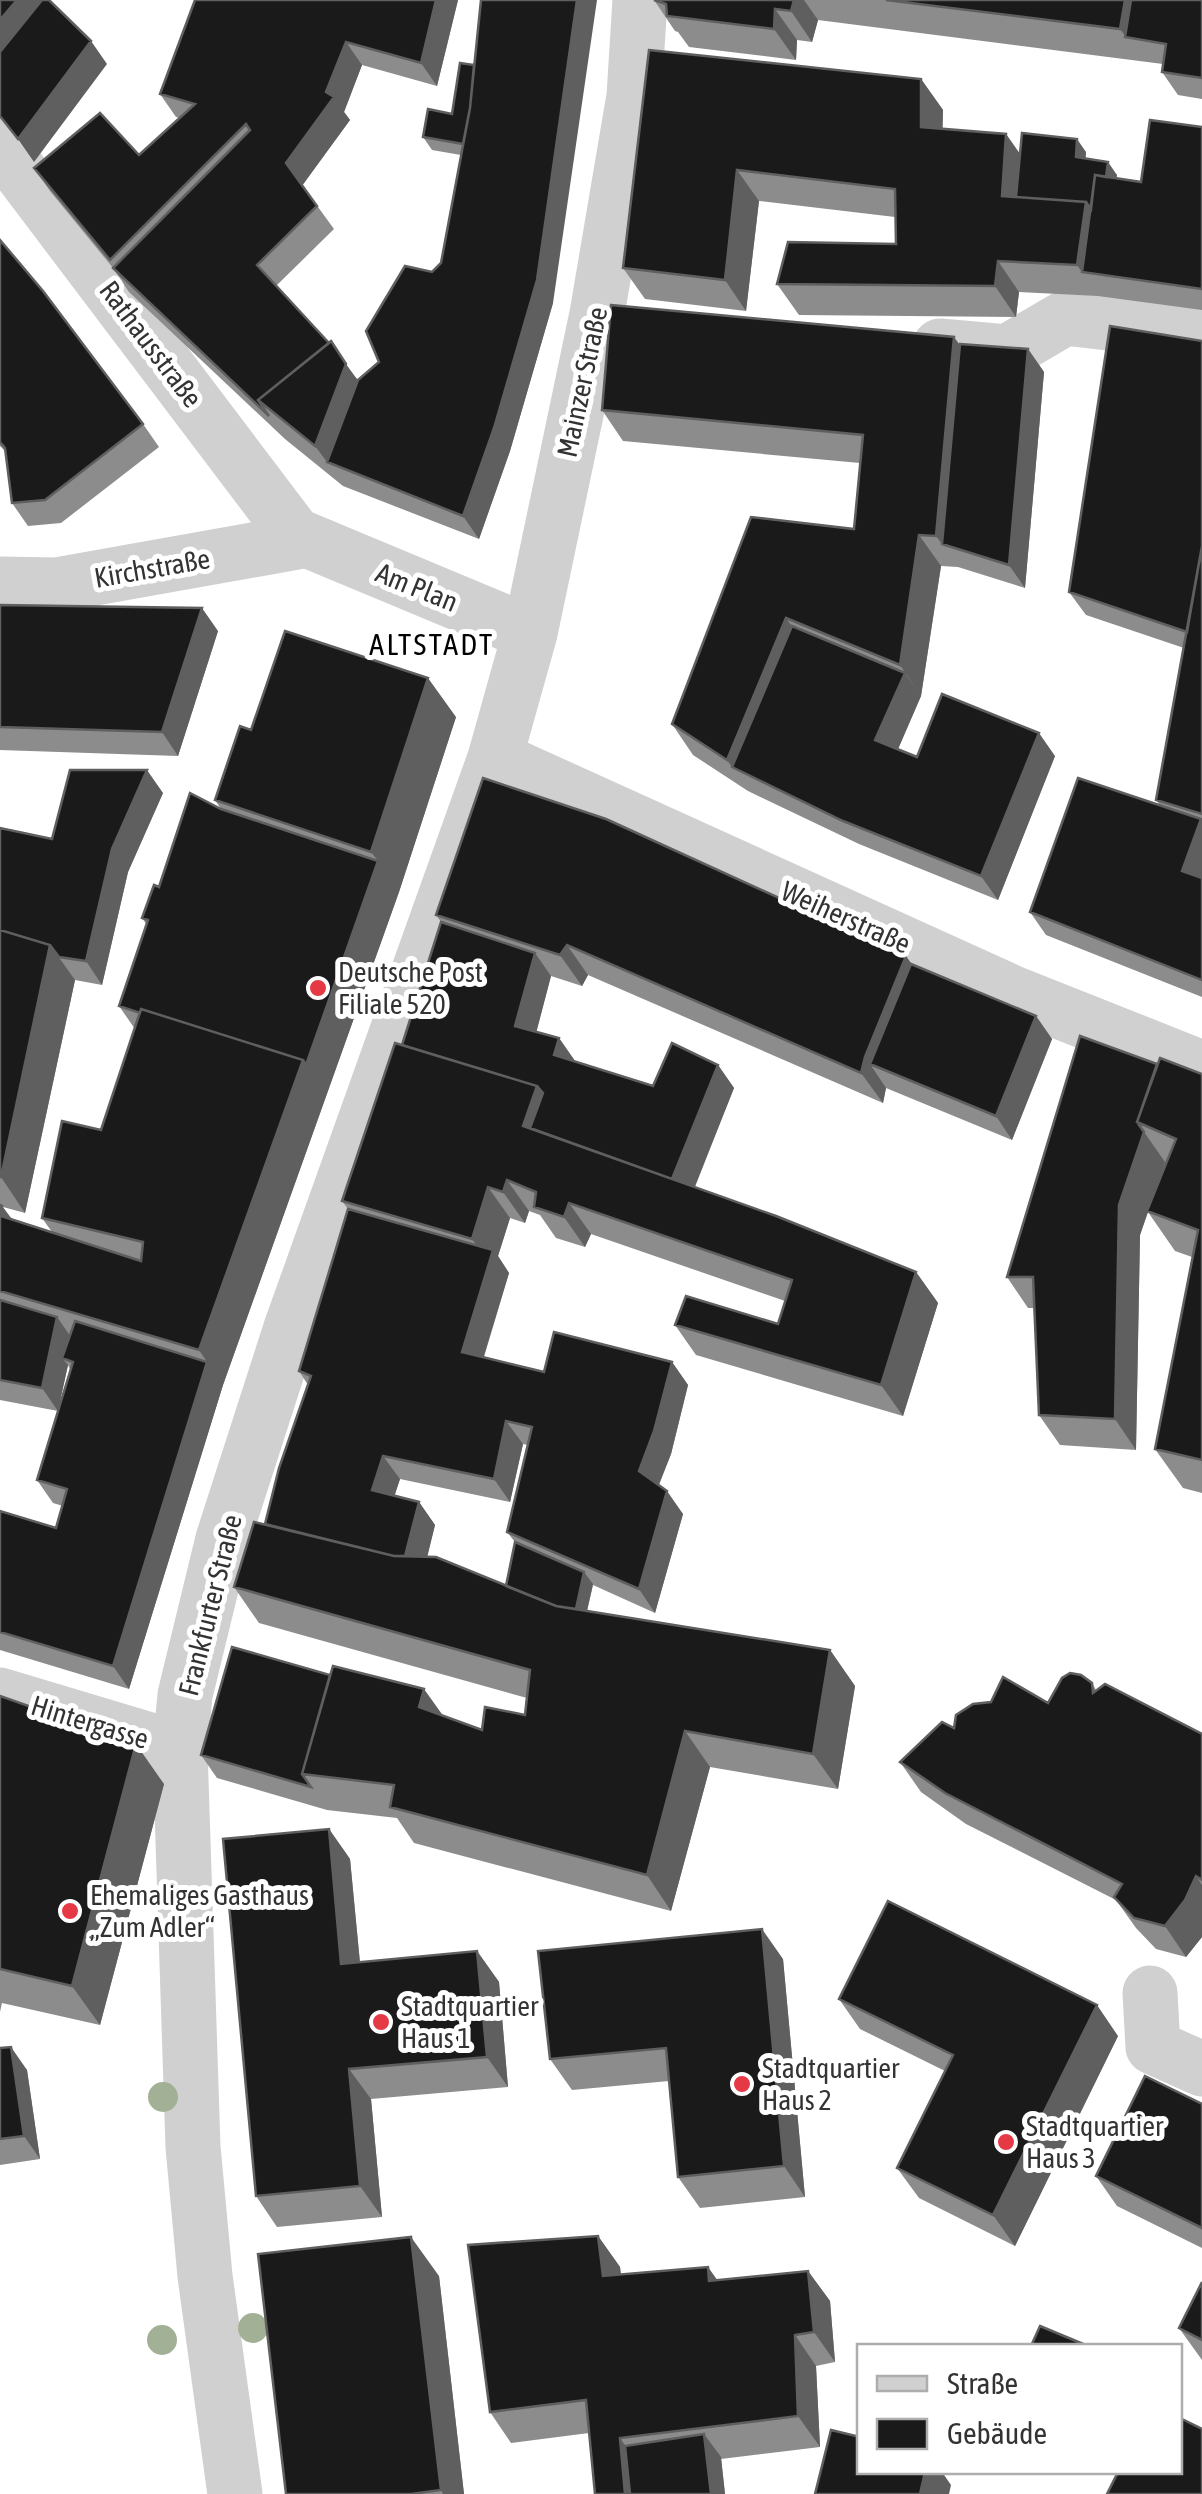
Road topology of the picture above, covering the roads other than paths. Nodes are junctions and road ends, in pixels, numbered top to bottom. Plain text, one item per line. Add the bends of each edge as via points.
1 (640, 0) edge
2 (0, 145) edge
3 (597, 314) junction
4 (655, 320) edge
5 (1202, 334) edge
6 (890, 341) edge
7 (303, 541) junction
8 (0, 584) edge
9 (530, 633) junction
10 (495, 758) junction
11 (1202, 1068) edge
12 (0, 1695) edge
13 (180, 1749) junction
14 (1150, 1994) dead end
15 (1202, 2069) edge
16 (235, 2494) edge

1 - 3 street, Mainzer Straße via 634,96
2 - 7 street, Rathausstraße
3 - 4 street
3 - 9 street, Mainzer Straße
5 - 6 street via 1065,318 1007,352
7 - 8 street, Kirchstraße via 56,585
7 - 9 street, Am Plan
9 - 10 street, Mainzer Straße
10 - 11 street, Weiherstraße via 1013,992
10 - 13 street, Frankfurter Straße via 291,1328 223,1539
12 - 13 street, Hintergasse
13 - 16 street, Frankfurter Straße via 193,2148
14 - 15 street via 1153,2046

